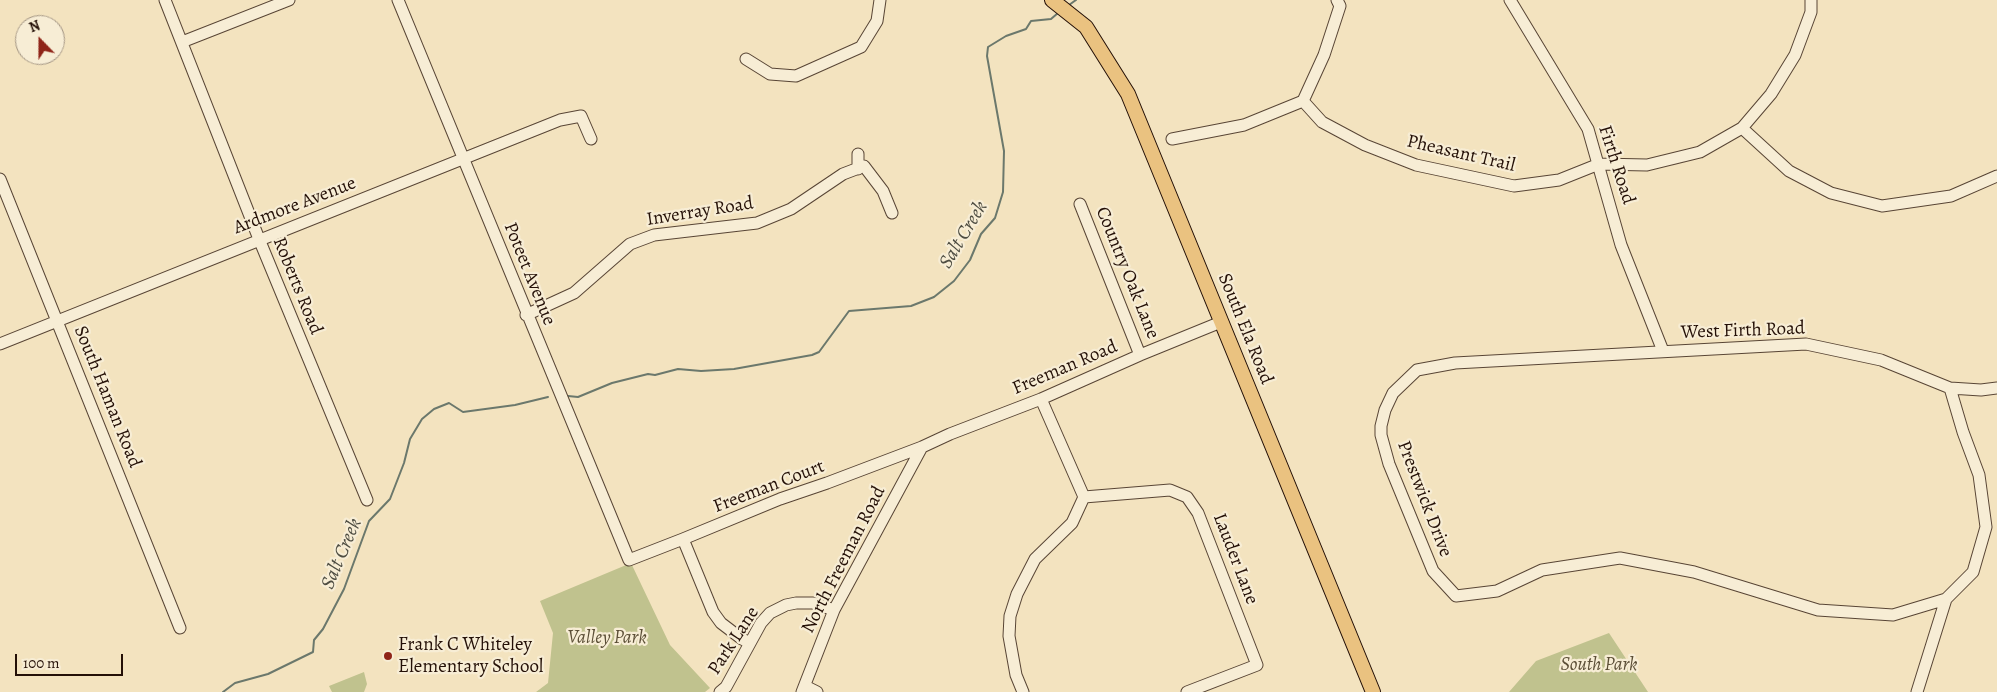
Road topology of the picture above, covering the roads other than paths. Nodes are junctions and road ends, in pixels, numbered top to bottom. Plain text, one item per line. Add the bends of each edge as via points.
1 (164, 0) edge
2 (288, 0) edge
3 (398, 0) edge
4 (880, 0) edge
5 (1052, 0) edge
6 (1337, 0) edge
7 (1510, 0) edge
8 (1812, 0) edge
9 (182, 42) junction
10 (746, 59) dead end
11 (1303, 101) junction
12 (1742, 128) junction
13 (591, 139) dead end
14 (1172, 139) dead end
15 (858, 154) dead end
16 (463, 160) junction
17 (1599, 164) junction
18 (858, 169) junction
19 (1997, 176) edge
20 (0, 180) edge
21 (1080, 204) dead end
22 (892, 214) dead end
23 (259, 239) junction
24 (526, 315) junction
25 (58, 320) junction
26 (1221, 322) junction
27 (0, 344) edge
28 (1663, 351) junction
29 (1140, 355) junction
30 (1950, 388) junction
31 (1997, 388) edge
32 (1041, 399) junction
33 (922, 447) junction
34 (1084, 497) junction
35 (367, 500) dead end
36 (683, 539) junction
37 (629, 560) joint
38 (1946, 599) junction
39 (834, 610) junction
40 (180, 628) dead end
41 (750, 643) junction
42 (803, 689) edge
43 (720, 692) edge
44 (816, 692) edge
45 (1023, 692) edge
46 (1187, 692) edge
47 (1373, 692) edge
48 (1917, 692) edge

1 - 9 street, Roberts Road
2 - 9 street
3 - 16 street, Poteet Avenue
4 - 10 street via 878,21 861,47 796,76 770,74
5 - 26 main road, South Ela Road via 1086,27 1128,94
6 - 11 street via 1340,6 1324,55
7 - 17 street, Firth Road via 1588,129
8 - 12 street, Pheasant Trail via 1811,12 1795,54 1771,94
9 - 23 street, Roberts Road
11 - 14 street via 1244,125
11 - 17 street, Pheasant Trail via 1322,122 1365,145 1416,165 1514,186 1559,180
12 - 17 street, Pheasant Trail via 1700,152 1647,165
12 - 19 street via 1789,171 1831,194 1882,206 1951,196
13 - 16 street, Ardmore Avenue via 581,116 560,120
15 - 18 street
16 - 23 street, Ardmore Avenue
16 - 24 street, Poteet Avenue
17 - 28 street, Firth Road via 1622,245
18 - 22 street via 864,166 883,191
18 - 24 street, Inverray Road via 843,174 791,209 757,223 654,234 630,244 574,293
20 - 25 street, South Haman Road
21 - 29 street, Country Oak Lane
23 - 25 street, Ardmore Avenue
23 - 35 street, Roberts Road
24 - 37 street, Poteet Avenue
25 - 27 street, Ardmore Avenue
25 - 40 street, South Haman Road
26 - 29 street, Freeman Road
26 - 47 main road, South Ela Road
28 - 30 street, West Firth Road via 1806,344 1881,360
28 - 38 street, Prestwick Drive via 1455,363 1417,370 1393,392 1381,426 1389,464 1433,571 1456,596 1497,591 1542,570 1620,558 1694,572 1818,610 1893,616
29 - 32 street, Freeman Road
30 - 31 street, West Firth Road
30 - 38 street via 1979,476 1986,527 1973,572
32 - 33 street, Freeman Road
32 - 34 street
33 - 36 street, Freeman Court
33 - 39 street, North Freeman Road
34 - 45 street via 1072,523 1035,558 1010,616 1009,636 1016,675
34 - 46 street, Lauder Lane via 1170,490 1187,497 1198,512 1257,664
36 - 37 street, Freeman Court
36 - 41 street via 713,612 721,623
38 - 48 street
39 - 41 street, Park Lane via 813,603 786,605 766,618
39 - 42 street, North Freeman Road
41 - 43 street, Park Lane via 726,687
42 - 44 street

